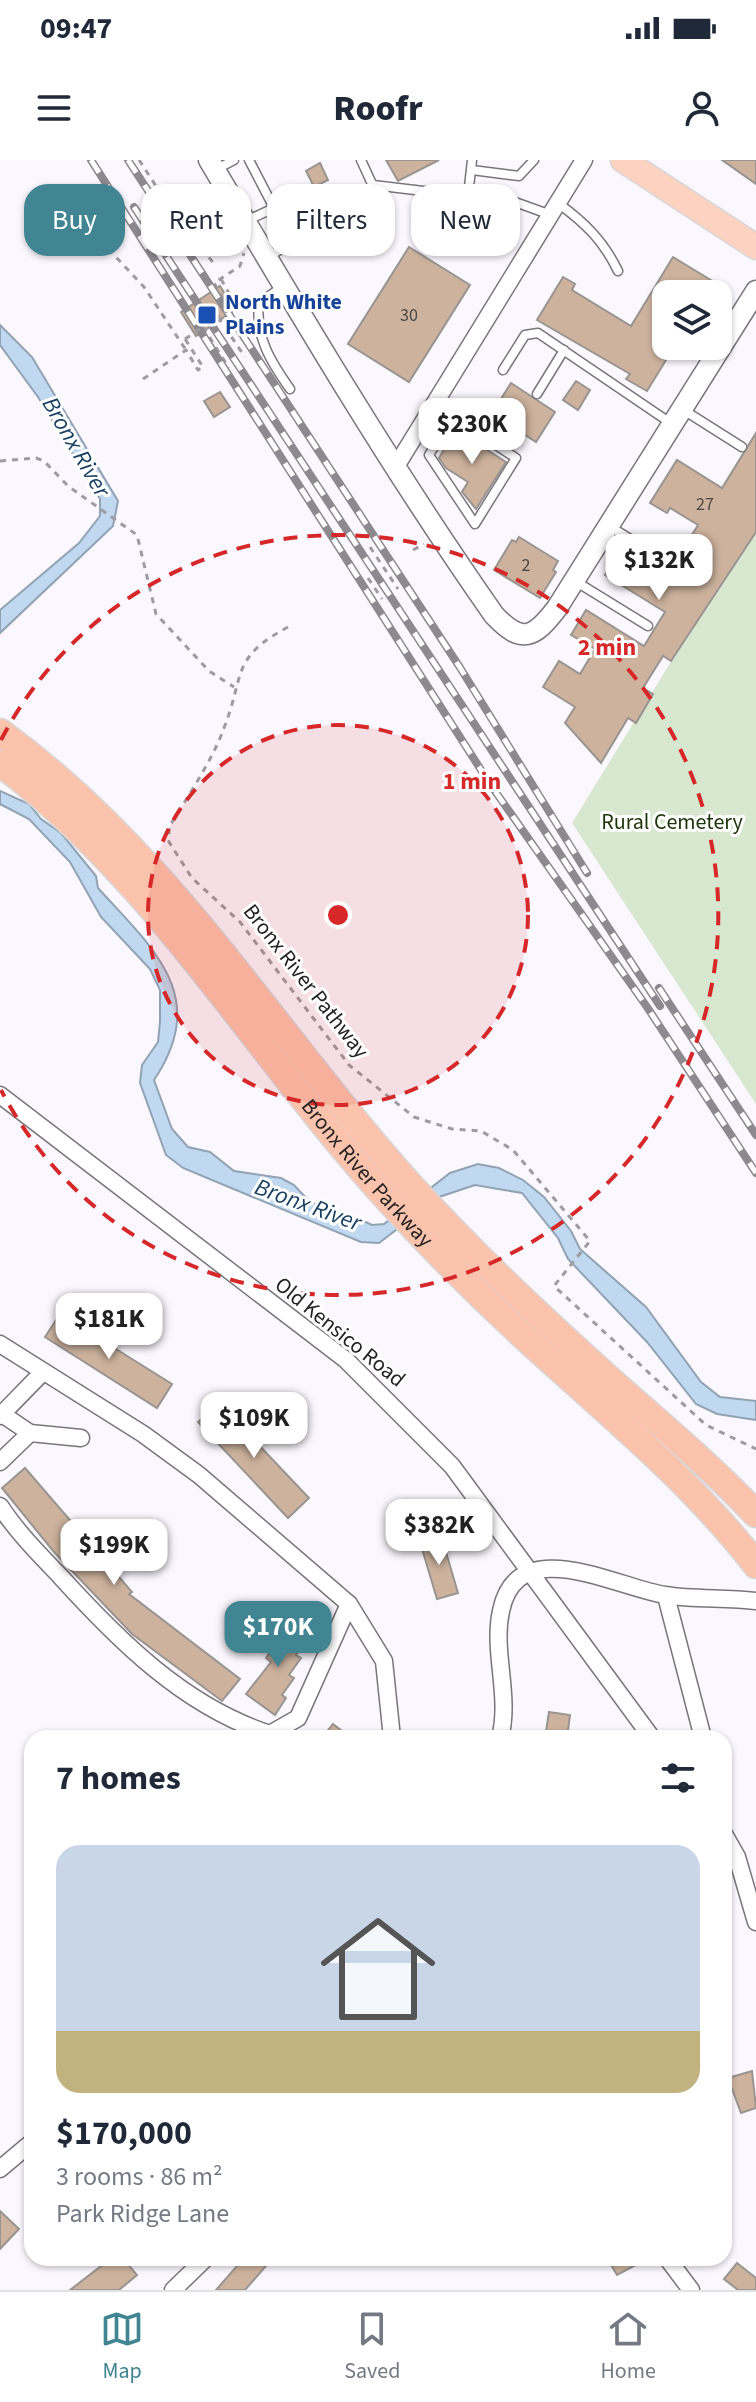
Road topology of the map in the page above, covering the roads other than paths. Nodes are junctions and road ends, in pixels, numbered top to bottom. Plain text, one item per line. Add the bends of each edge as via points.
1 (234, 160) edge
2 (249, 160) edge
3 (361, 160) edge
4 (534, 160) edge
5 (584, 160) edge
6 (623, 160) edge
7 (212, 165) edge
8 (472, 165) edge
9 (223, 184) edge
10 (373, 184) edge
11 (520, 203) edge
12 (554, 209) junction
13 (251, 218) edge
14 (251, 232) edge
15 (267, 247) edge
16 (756, 247) edge
17 (261, 250) junction
18 (618, 271) dead end
19 (283, 286) junction
20 (756, 291) edge
21 (564, 350) junction
22 (503, 370) dead end
23 (290, 389) dead end
24 (537, 394) dead end
25 (433, 405) junction
26 (452, 417) junction
27 (677, 417) junction
28 (742, 447) dead end
29 (395, 468) junction
30 (608, 526) junction
31 (666, 561) dead end
32 (574, 581) junction
33 (648, 626) dead end
34 (0, 732) edge
35 (0, 763) edge
36 (0, 1095) edge
37 (401, 1195) junction
38 (428, 1224) junction
39 (0, 1344) edge
40 (42, 1373) junction
41 (1, 1415) edge
42 (30, 1433) junction
43 (81, 1438) dead end
44 (0, 1462) edge
45 (0, 1506) edge
46 (756, 1514) edge
47 (756, 1565) edge
48 (530, 1572) junction
49 (666, 1596) junction
50 (756, 1601) edge
51 (349, 1604) junction
52 (258, 1730) edge
53 (277, 1730) edge
54 (391, 1730) edge
55 (501, 1730) edge
56 (646, 1730) edge
57 (701, 1730) edge
58 (732, 1848) edge
59 (756, 1922) edge
60 (24, 2149) edge
61 (0, 2169) edge
62 (198, 2266) edge
63 (673, 2266) edge
64 (173, 2290) edge
65 (691, 2290) edge

1 - 7 lane
2 - 13 lane via 274,208
3 - 10 lane
4 - 8 lane via 519,176
5 - 12 street
6 - 16 main road
7 - 9 street
11 - 12 lane
12 - 18 lane via 589,226
12 - 25 street
14 - 17 street
15 - 17 lane
17 - 19 street
19 - 23 lane via 259,303 258,324 267,352
19 - 29 street
20 - 27 street
21 - 22 lane via 532,332
21 - 24 lane
21 - 27 lane
25 - 26 lane
25 - 29 street
26 - 26 lane via 516,458 475,524 429,455
27 - 28 lane
27 - 30 street
29 - 32 street via 494,615 512,632 531,635 544,625
30 - 31 lane
30 - 32 street
32 - 33 lane
34 - 37 highway, Bronx River Parkway via 67,783 150,865 331,1092
35 - 37 highway, Bronx River Parkway via 69,820 150,904 311,1109
36 - 48 street, Old Kensico Road via 346,1360 452,1466
37 - 38 highway, Bronx River Parkway
38 - 46 highway, Bronx River Parkway via 538,1314
38 - 47 highway, Bronx River Parkway via 529,1342 681,1479
39 - 40 street
40 - 41 street
40 - 51 street via 199,1475
41 - 42 street
42 - 43 street
42 - 44 street
45 - 52 street via 114,1635 186,1692 231,1721
48 - 49 street via 557,1567
48 - 55 street via 511,1587 501,1608
48 - 56 street, Old Kensico Road
49 - 50 street
49 - 57 street
51 - 53 street via 298,1718
51 - 54 street via 384,1661
58 - 59 street
60 - 61 street
62 - 64 street
63 - 65 street

